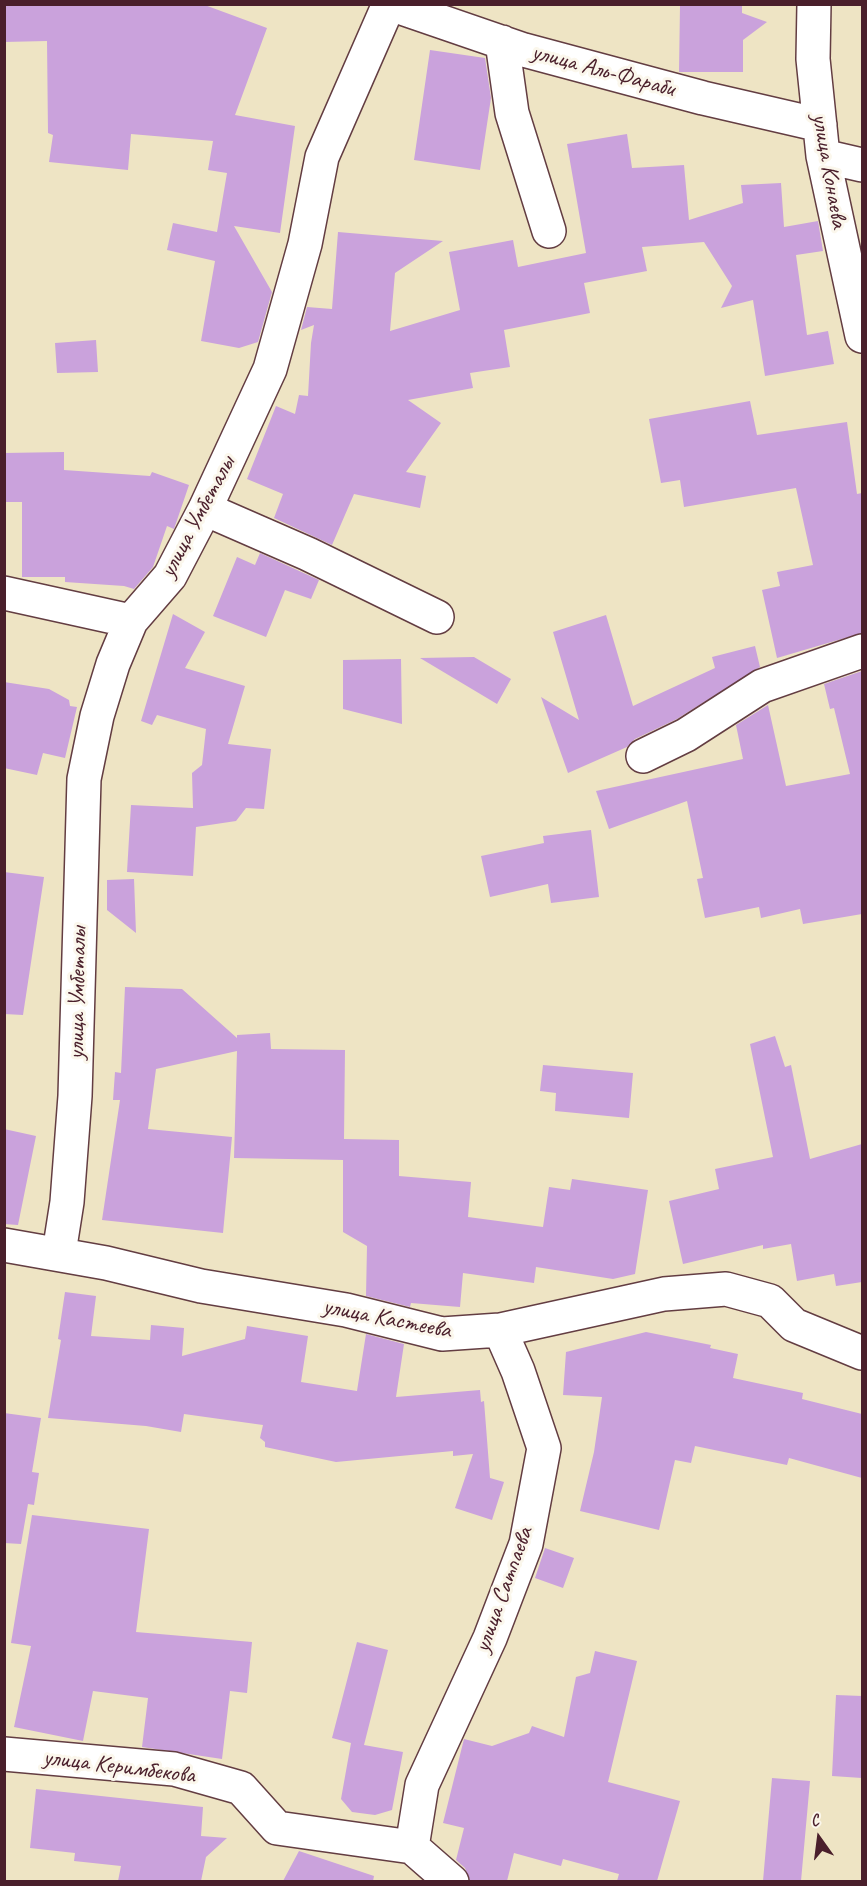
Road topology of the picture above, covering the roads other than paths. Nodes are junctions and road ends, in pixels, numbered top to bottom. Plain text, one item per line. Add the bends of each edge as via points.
1 (390, 4) edge
2 (814, 4) edge
3 (502, 42) junction
4 (821, 140) junction
5 (862, 165) edge
6 (549, 231) dead end
7 (862, 336) edge
8 (205, 509) junction
9 (4, 593) edge
10 (437, 617) dead end
11 (131, 621) junction
12 (862, 651) edge
13 (643, 756) dead end
14 (4, 1245) edge
15 (59, 1253) junction
16 (500, 1330) junction
17 (862, 1353) edge
18 (4, 1754) edge
19 (412, 1847) junction
20 (452, 1881) edge

1 - 3 street, улица Аль-Фараби
1 - 8 street, улица Умбеталы via 322,158 302,255 270,369
2 - 4 street, улица Конаева via 813,59
3 - 4 street, улица Аль-Фараби via 703,98
3 - 6 street via 512,112
4 - 5 street, улица Аль-Фараби
4 - 7 street, улица Конаева
8 - 10 street
8 - 11 street, улица Умбеталы via 170,576
9 - 11 street
11 - 15 street, улица Умбеталы via 97,716 84,779 75,1096
12 - 13 street via 762,686 686,735
14 - 15 street, улица Кастеева
15 - 16 street, улица Кастеева via 201,1286 346,1310 442,1334
16 - 17 street, улица Кастеева via 664,1294 726,1289 770,1301 794,1325
16 - 19 street, улица Сатпаева via 544,1448 526,1544 490,1638 422,1785
18 - 19 street, улица Керимбекова via 174,1769 241,1788 277,1828
19 - 20 street

